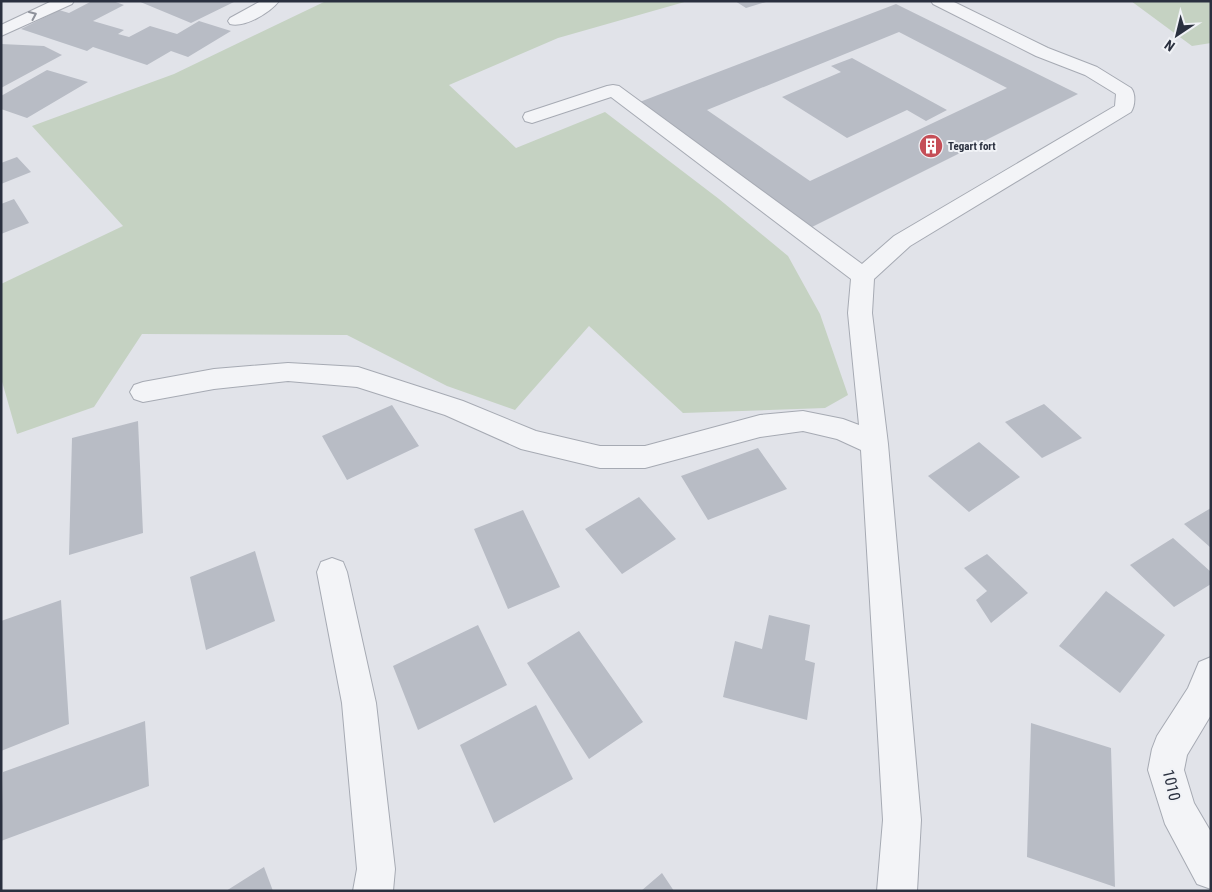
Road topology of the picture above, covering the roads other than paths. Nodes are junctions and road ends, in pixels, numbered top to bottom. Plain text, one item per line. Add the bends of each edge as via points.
1 (35, 1) edge
2 (66, 1) edge
3 (271, 1) edge
4 (939, 1) edge
5 (1, 17) edge
6 (236, 21) dead end
7 (1, 31) edge
8 (532, 117) dead end
9 (863, 276) junction
10 (143, 392) dead end
11 (874, 444) junction
12 (332, 572) dead end
13 (1211, 673) edge
14 (1211, 870) edge
15 (373, 891) edge
16 (897, 891) edge

1 - 5 street
7 -> 2 street
3 - 6 street
4 - 9 street via 1042,52 1091,71 1125,92 1124,108 902,241
8 - 9 street via 613,90
9 - 11 street via 860,313
10 - 11 street via 214,379 288,372 358,377 454,408 531,441 600,457 646,457 760,426 803,421 843,430
11 - 16 street via 902,820
12 - 15 street via 359,702 376,869
13 - 14 street, 1010 via 1201,699 1170,749 1166,770 1178,811

